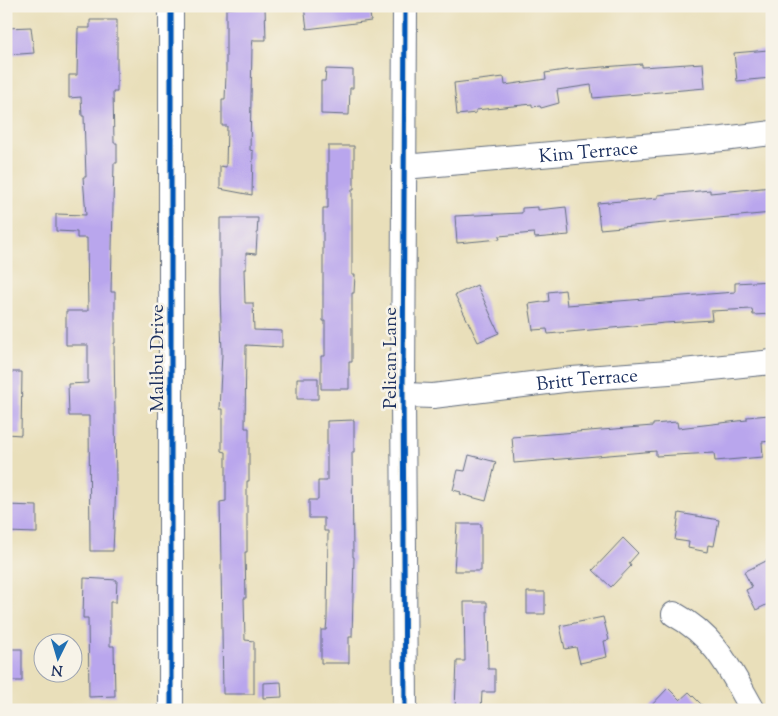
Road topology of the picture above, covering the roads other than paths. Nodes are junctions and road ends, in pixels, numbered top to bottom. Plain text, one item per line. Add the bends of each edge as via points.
1 (171, 6) edge
2 (405, 6) edge
3 (772, 133) edge
4 (404, 168) junction
5 (772, 362) edge
6 (403, 395) junction
7 (674, 614) dead end
8 (171, 710) edge
9 (406, 710) edge
10 (753, 710) edge

1 - 8 street, Malibu Drive
2 - 4 street, Pelican Lane
3 - 4 street, Kim Terrace
4 - 6 street, Pelican Lane
5 - 6 street, Britt Terrace via 572,379 434,396
6 - 9 street, Pelican Lane
7 - 10 street via 703,633 719,652

